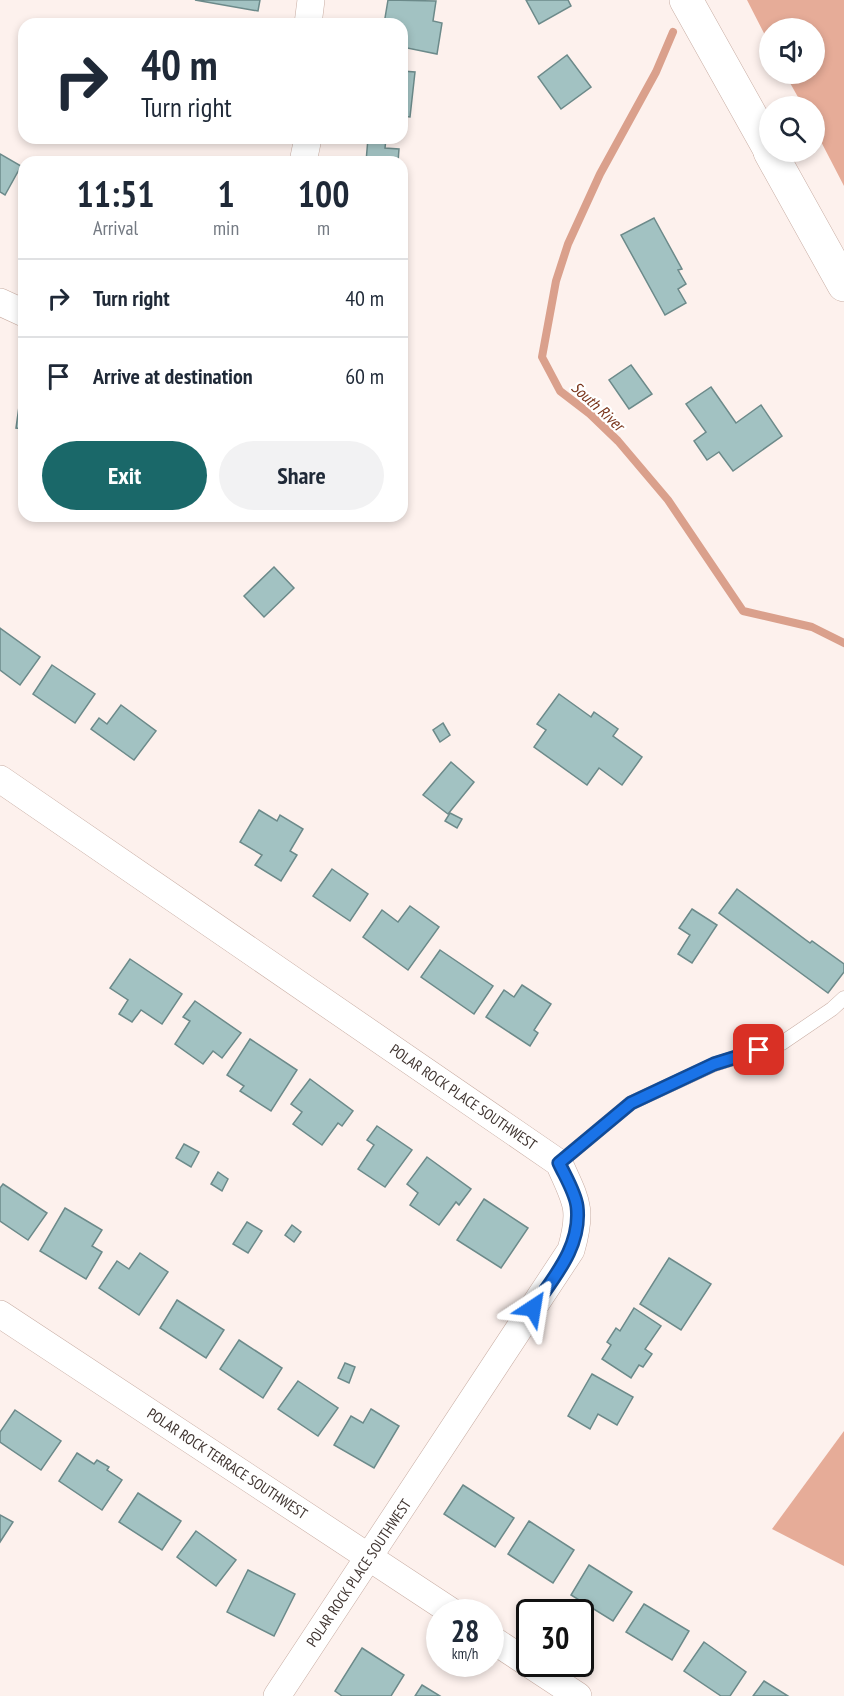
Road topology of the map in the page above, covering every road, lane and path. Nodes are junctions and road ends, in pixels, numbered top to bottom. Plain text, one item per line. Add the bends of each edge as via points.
1 (311, 0) edge
2 (686, 0) edge
3 (309, 18) edge
4 (759, 131) edge
5 (776, 162) edge
6 (844, 285) edge
7 (0, 302) edge
8 (18, 310) edge
9 (0, 779) edge
10 (844, 998) edge
11 (559, 1163) junction
12 (0, 1314) edge
13 (369, 1558) junction
14 (432, 1599) edge
15 (504, 1647) edge
16 (277, 1696) edge
17 (578, 1696) edge

1 - 3 street
2 - 4 street
5 - 6 street
7 - 8 street
9 - 11 street, POLAR ROCK PLACE SOUTHWEST
10 - 11 lane via 782,1043 714,1064 631,1103
11 - 13 street, POLAR ROCK PLACE SOUTHWEST via 577,1204 577,1228 571,1250
12 - 13 street, POLAR ROCK TERRACE SOUTHWEST
13 - 14 street, POLAR ROCK TERRACE SOUTHWEST
13 - 16 street, POLAR ROCK PLACE SOUTHWEST
15 - 17 street

